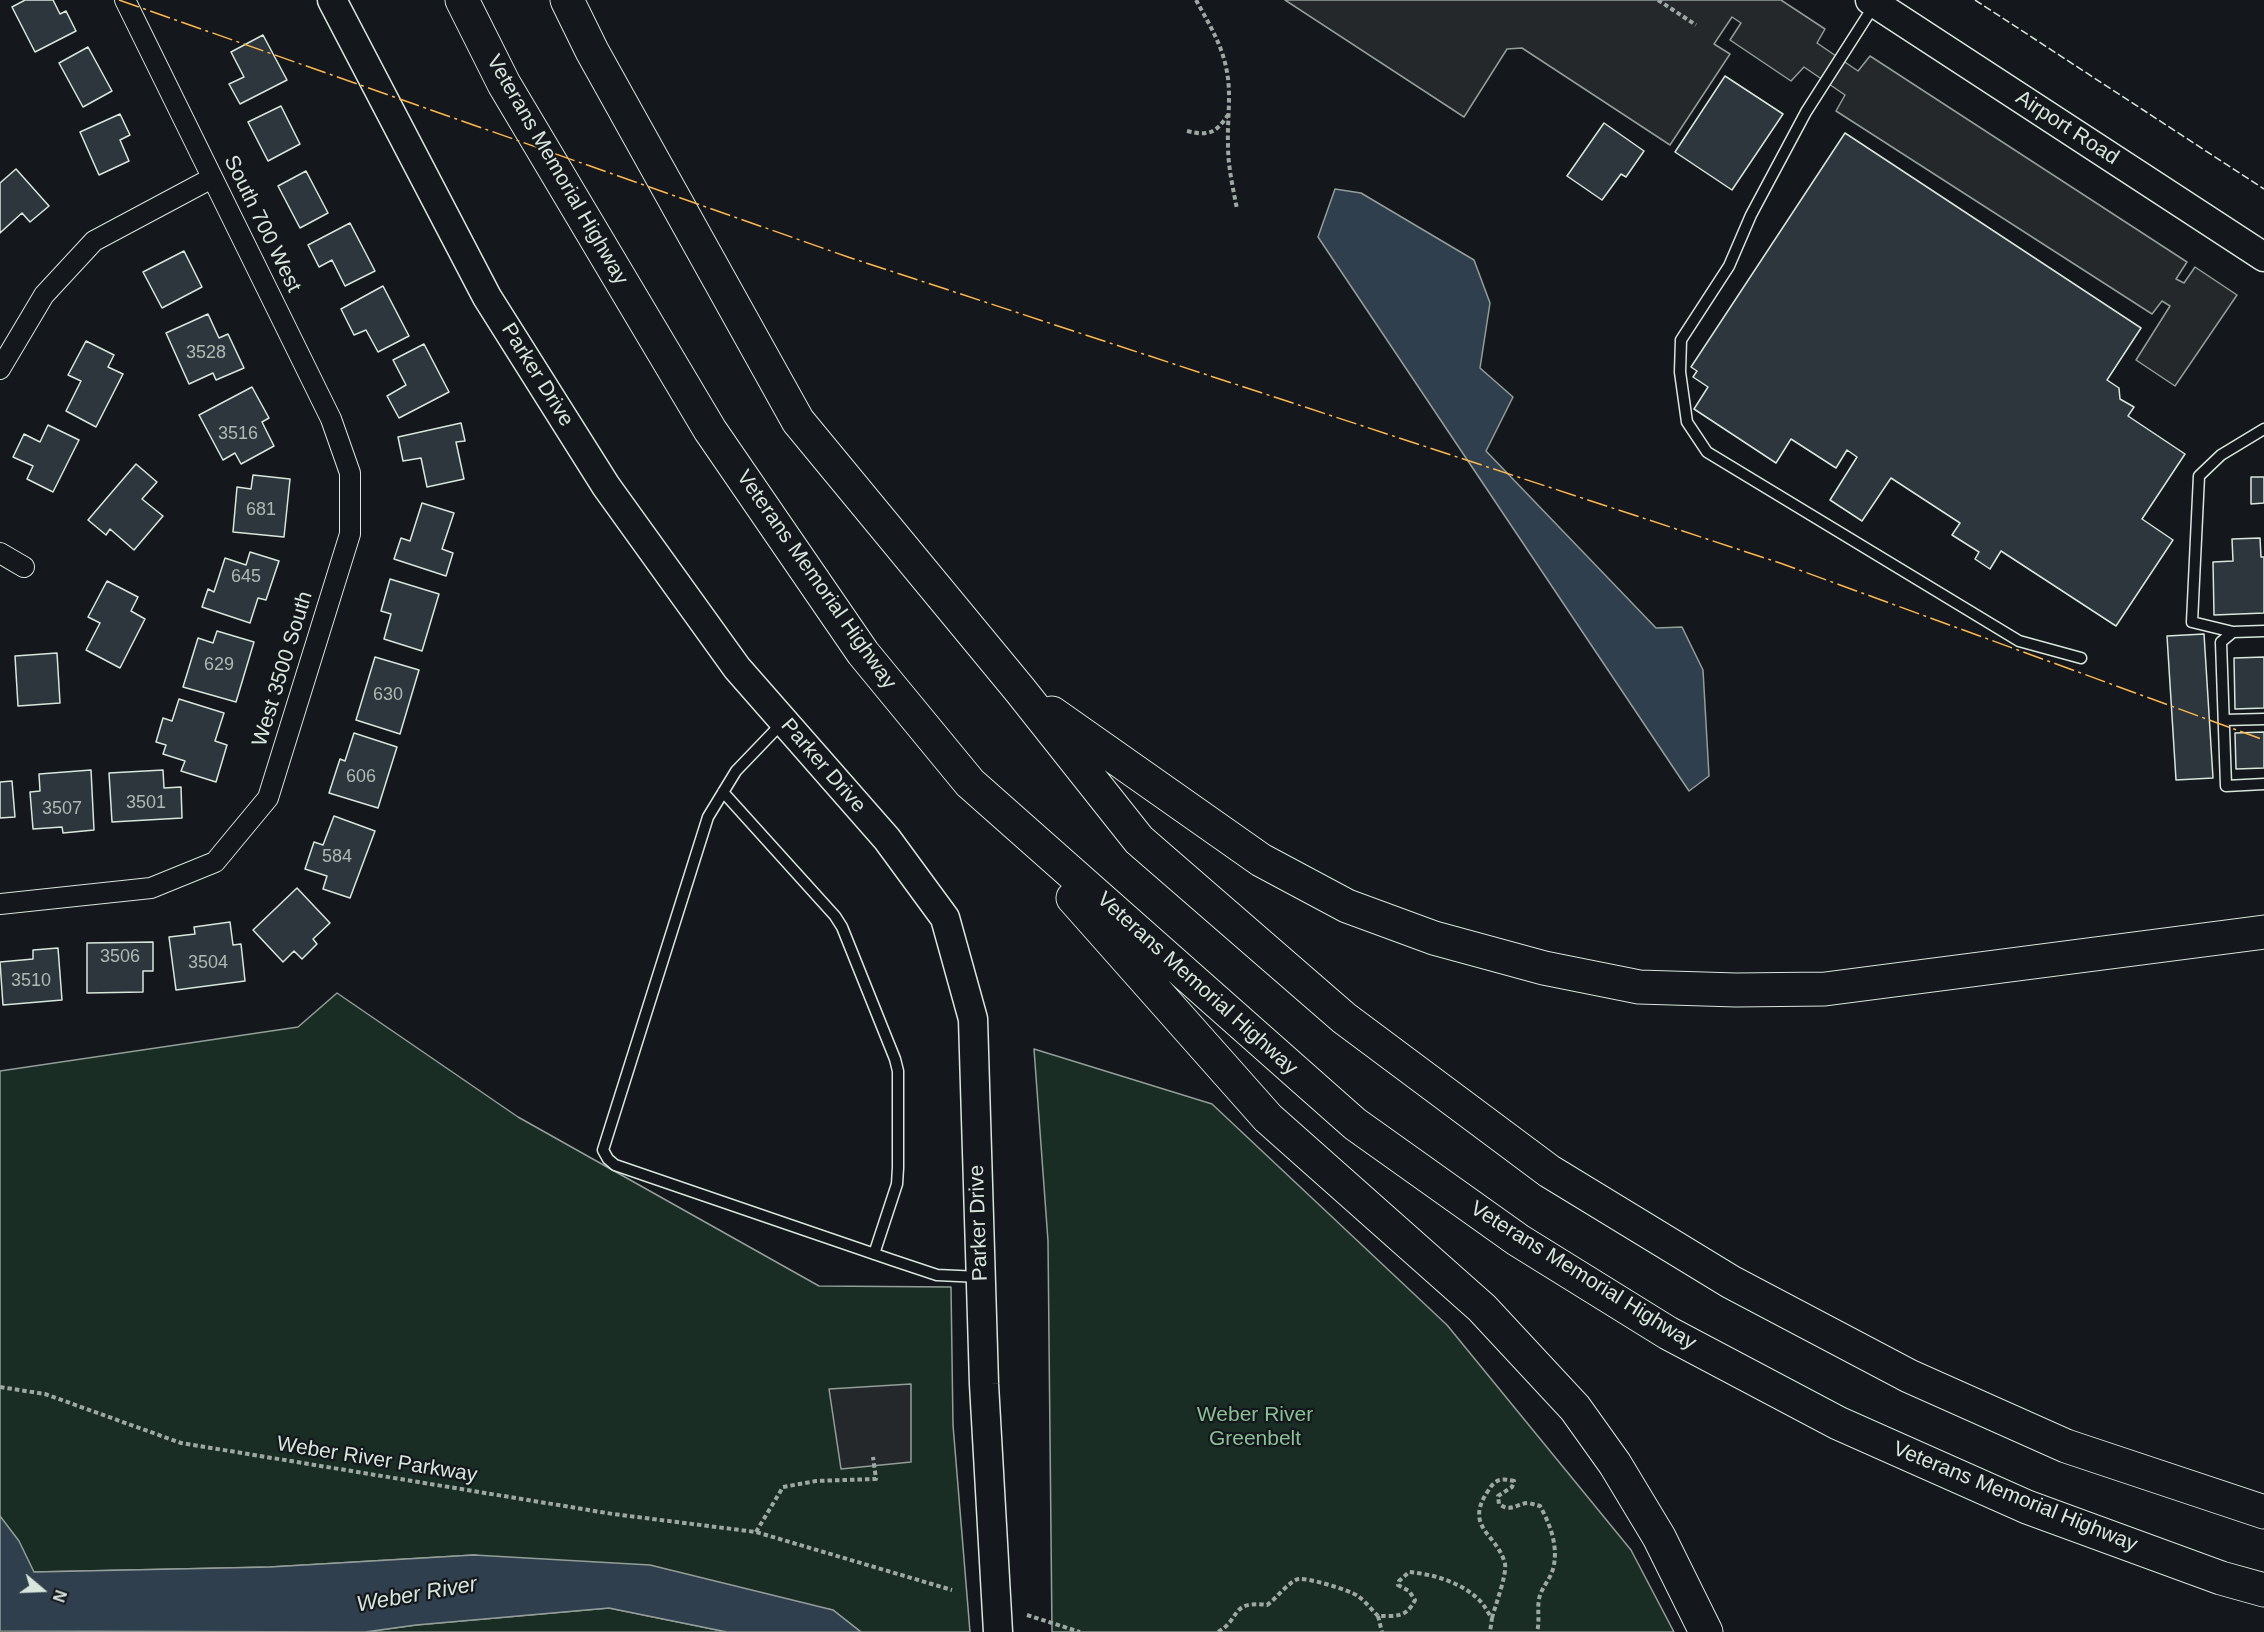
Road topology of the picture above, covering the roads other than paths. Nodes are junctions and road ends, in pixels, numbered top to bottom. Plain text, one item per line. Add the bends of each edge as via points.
1 (125, 0) edge
2 (332, 0) edge
3 (462, 0) edge
4 (567, 0) edge
5 (1873, 2) edge
6 (212, 178) junction
7 (2264, 257) edge
8 (0, 369) edge
9 (2264, 429) edge
10 (350, 473) joint
11 (0, 553) edge
12 (24, 567) dead end
13 (2264, 631) edge
14 (2233, 632) junction
15 (2080, 658) dead end
16 (1020, 690) junction
17 (2264, 719) edge
18 (2224, 720) junction
19 (784, 721) junction
20 (970, 783) junction
21 (2264, 784) edge
22 (723, 792) junction
23 (0, 904) edge
24 (2264, 932) edge
25 (874, 1254) junction
26 (981, 1277) junction
27 (2264, 1512) edge
28 (2264, 1590) edge
29 (998, 1632) edge
30 (1706, 1632) edge

1 - 6 street, South 700 West
2 - 19 street, Parker Drive via 493,306 606,486 737,668
3 - 20 highway, Veterans Memorial Highway via 504,84 710,430 863,653
4 - 16 highway via 798,421
5 - 7 street, Airport Road
5 - 15 lane via 1806,112 1750,215 1729,266 1681,340 1680,372 1687,422 1707,452 2019,641
6 - 8 street via 94,242 44,295
6 - 10 street, South 700 West via 331,419
9 - 14 lane via 2221,455 2199,476 2192,622
10 - 23 street, West 3500 South via 350,534 268,798 215,862 151,888
11 - 12 street
13 - 14 lane
14 - 18 lane via 2221,642
16 - 24 highway via 1261,860 1347,906 1434,938 1554,970 1639,987 1826,989
16 - 27 highway via 1139,840 1344,1018 1549,1171 1731,1282 1909,1376 2066,1446
17 - 18 lane
18 - 21 lane via 2226,786
19 - 22 lane via 736,771
19 - 26 street, Parker Drive via 887,839 945,918 974,1019
20 - 28 highway, Veterans Memorial Highway via 1355,1124 1518,1240 1668,1333 1838,1423 2027,1507
20 - 30 highway via 1268,1118 1482,1308 1575,1408 1615,1464 1659,1538
22 - 25 lane via 835,916 895,1059 898,1176
22 - 25 lane via 708,818 603,1150 615,1165
25 - 26 lane via 937,1275
26 - 29 street, Parker Drive

